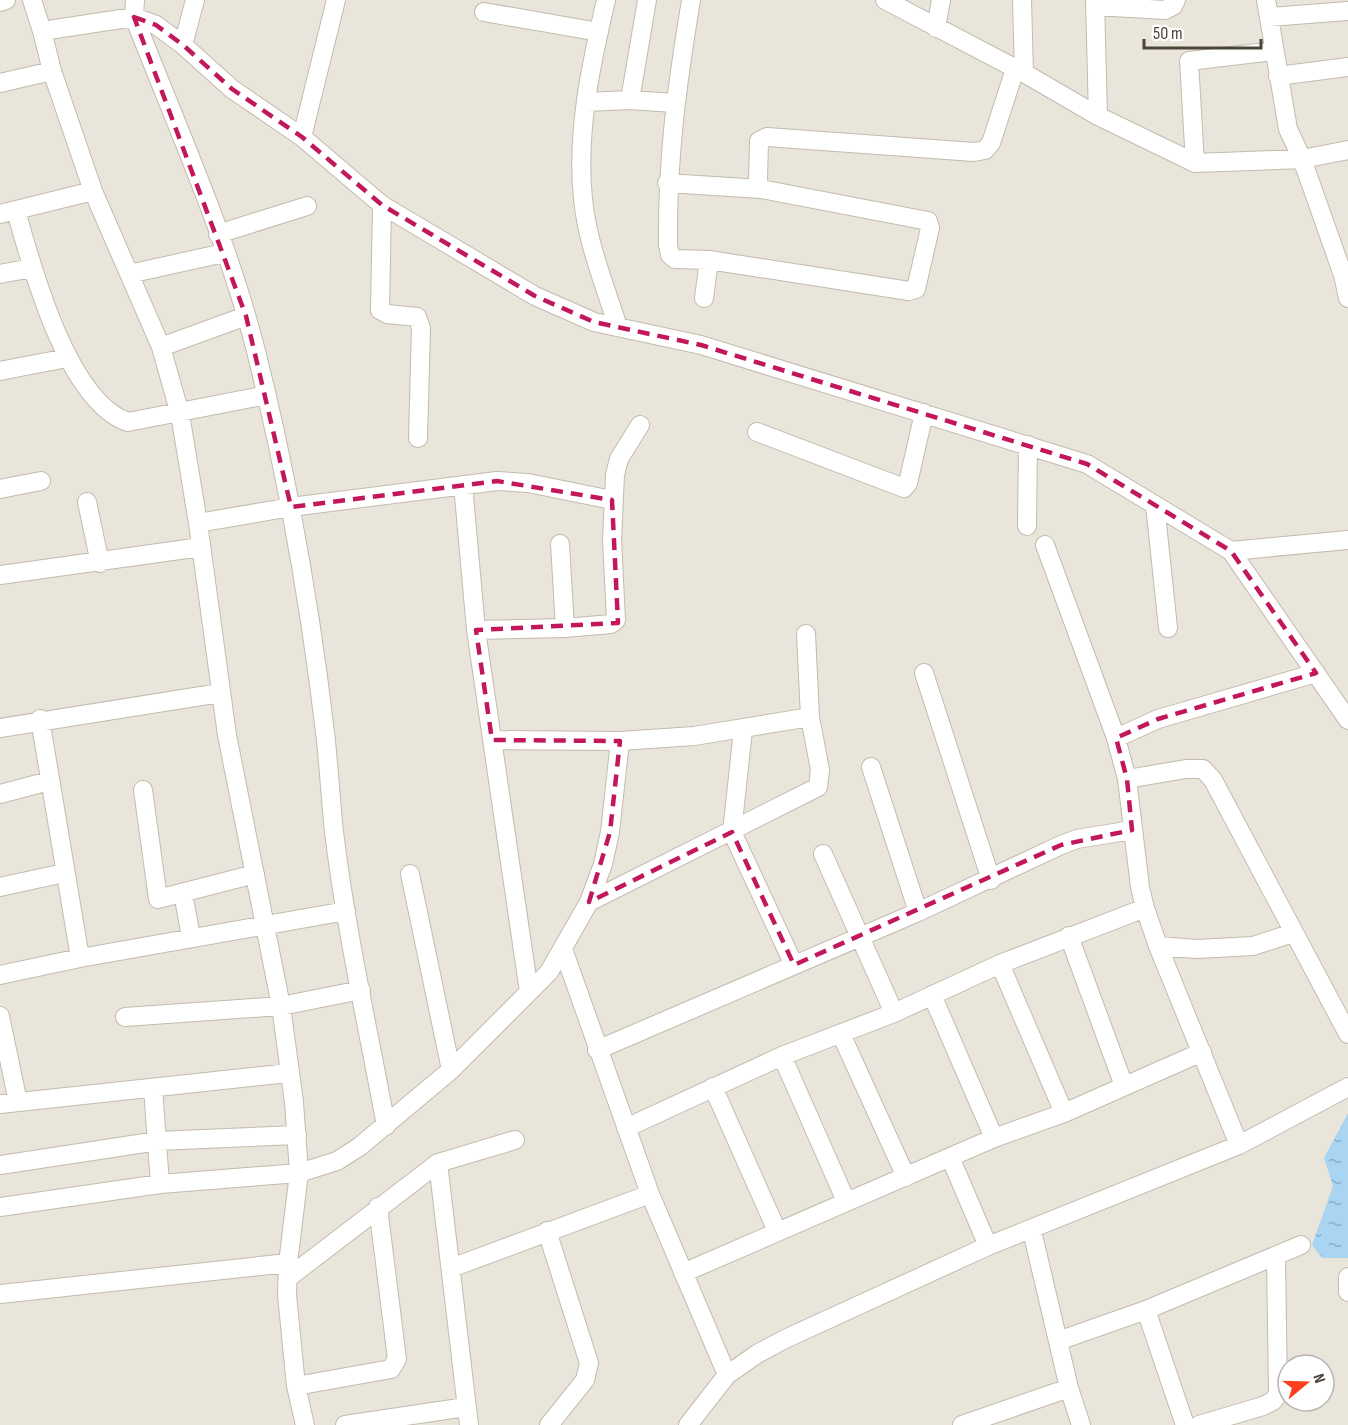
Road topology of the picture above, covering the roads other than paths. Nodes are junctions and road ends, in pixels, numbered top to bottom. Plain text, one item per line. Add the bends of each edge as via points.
1 (6, 0) edge
2 (33, 0) edge
3 (195, 0) edge
4 (336, 0) edge
5 (606, 0) edge
6 (647, 0) edge
7 (691, 0) edge
8 (885, 0) edge
9 (941, 0) edge
10 (1022, 0) edge
11 (1176, 0) edge
12 (0, 2) edge
13 (1095, 3) edge
14 (1268, 8) edge
15 (135, 9) edge
16 (1348, 11) edge
17 (484, 12) dead end
18 (936, 28) junction
19 (42, 31) junction
20 (599, 32) junction
21 (183, 45) junction
22 (1274, 51) junction
23 (1348, 67) edge
24 (1020, 70) junction
25 (52, 71) junction
26 (1278, 76) junction
27 (0, 84) edge
28 (630, 100) junction
29 (586, 102) junction
30 (674, 103) junction
31 (1098, 116) junction
32 (302, 136) junction
33 (1348, 150) edge
34 (1302, 159) junction
35 (1195, 163) junction
36 (667, 183) junction
37 (761, 189) junction
38 (93, 191) junction
39 (382, 205) junction
40 (307, 206) dead end
41 (8, 213) edge
42 (218, 234) junction
43 (224, 252) junction
44 (709, 260) junction
45 (32, 268) junction
46 (0, 274) edge
47 (129, 274) junction
48 (1348, 297) edge
49 (704, 298) dead end
50 (246, 316) junction
51 (618, 327) junction
52 (161, 347) junction
53 (67, 358) junction
54 (0, 371) edge
55 (267, 395) junction
56 (924, 413) junction
57 (180, 414) junction
58 (640, 425) dead end
59 (757, 432) dead end
60 (418, 438) dead end
61 (1028, 445) junction
62 (41, 481) dead end
63 (463, 485) junction
64 (0, 486) edge
65 (612, 500) junction
66 (87, 502) dead end
67 (1155, 505) junction
68 (291, 507) junction
69 (198, 523) junction
70 (1027, 526) dead end
71 (1348, 540) edge
72 (560, 544) dead end
73 (1045, 545) dead end
74 (201, 547) junction
75 (1232, 551) junction
76 (100, 563) junction
77 (0, 575) edge
78 (565, 628) junction
79 (1168, 628) dead end
80 (476, 630) junction
81 (806, 634) dead end
82 (924, 673) dead end
83 (1316, 673) junction
84 (220, 693) junction
85 (810, 717) junction
86 (40, 719) junction
87 (1348, 720) edge
88 (0, 728) edge
89 (743, 730) junction
90 (1116, 738) junction
91 (492, 740) junction
92 (620, 741) junction
93 (871, 767) dead end
94 (1127, 779) junction
95 (49, 781) junction
96 (143, 790) dead end
97 (0, 794) edge
98 (1132, 830) junction
99 (732, 832) junction
100 (823, 854) dead end
101 (64, 873) junction
102 (255, 874) junction
103 (410, 874) dead end
104 (991, 880) junction
105 (0, 887) edge
106 (183, 893) junction
107 (589, 902) junction
108 (1145, 908) junction
109 (346, 911) junction
110 (918, 912) junction
111 (266, 926) junction
112 (1069, 936) junction
113 (191, 937) junction
114 (861, 937) junction
115 (1295, 938) junction
116 (1158, 946) junction
117 (564, 949) junction
118 (80, 958) junction
119 (1000, 964) junction
120 (794, 965) junction
121 (0, 975) edge
122 (361, 990) junction
123 (529, 992) junction
124 (932, 995) junction
125 (281, 1006) junction
126 (894, 1013) junction
127 (0, 1016) edge
128 (125, 1017) dead end
129 (841, 1034) junction
130 (1348, 1034) edge
131 (3, 1050) edge
132 (597, 1050) junction
133 (1202, 1052) junction
134 (782, 1056) junction
135 (451, 1070) junction
136 (289, 1073) junction
137 (1124, 1086) junction
138 (713, 1087) junction
139 (1348, 1087) edge
140 (153, 1088) junction
141 (9, 1103) edge
142 (1064, 1113) junction
143 (386, 1126) junction
144 (626, 1128) junction
145 (297, 1135) junction
146 (994, 1138) junction
147 (515, 1140) dead end
148 (158, 1141) junction
149 (1239, 1145) junction
150 (950, 1157) junction
151 (438, 1162) junction
152 (0, 1165) edge
153 (299, 1173) junction
154 (906, 1177) junction
155 (160, 1184) junction
156 (650, 1194) junction
157 (846, 1202) junction
158 (0, 1207) edge
159 (378, 1207) junction
160 (547, 1231) junction
161 (777, 1231) junction
162 (1032, 1231) junction
163 (1301, 1245) dead end
164 (988, 1246) junction
165 (1276, 1257) junction
166 (451, 1268) junction
167 (288, 1271) junction
168 (683, 1273) junction
169 (1347, 1277) edge
170 (1348, 1292) edge
171 (0, 1294) edge
172 (1146, 1310) junction
173 (1059, 1341) junction
174 (727, 1375) junction
175 (296, 1386) junction
176 (1070, 1388) junction
177 (467, 1416) edge
178 (992, 1420) edge
179 (695, 1421) edge
180 (305, 1425) edge
181 (345, 1425) edge
182 (549, 1425) edge
183 (962, 1425) edge
184 (1081, 1425) edge
185 (1185, 1425) edge
186 (1199, 1425) edge

1 - 12 street
2 - 19 street
3 - 21 street
4 - 32 street
5 - 20 street
6 - 28 street
7 - 30 street
8 - 18 street
9 - 18 street
10 - 24 street
11 - 13 street via 1165,10
13 - 31 street
14 - 16 street
14 - 22 street
15 - 19 street
15 - 21 street
15 - 42 street
17 - 20 street
18 - 24 street
19 - 25 street
20 - 29 street
21 - 32 street via 232,89
22 - 26 street
22 - 35 street via 1189,60
23 - 26 street
24 - 31 street
24 - 37 street via 985,150 767,137 758,146
25 - 27 street
25 - 38 street
26 - 34 street via 1288,129
28 - 29 street
28 - 30 street
29 - 51 street via 581,165 583,201
30 - 36 street
31 - 35 street
32 - 39 street
33 - 34 street
34 - 35 street
34 - 48 street
36 - 37 street
36 - 44 street via 670,255 675,259
37 - 44 street via 927,221 930,228 918,288 909,291
38 - 41 street
38 - 47 street
39 - 51 street via 534,296 594,322
39 - 60 street via 380,310 417,317 421,328
40 - 42 street
41 - 45 street
42 - 43 street
43 - 47 street
43 - 50 street
44 - 49 street
45 - 46 street
45 - 53 street
47 - 52 street
50 - 52 street
50 - 55 street
51 - 56 street via 701,345
52 - 57 street
53 - 54 street
53 - 57 street via 103,409 114,418 128,422
55 - 57 street
55 - 68 street
56 - 59 street via 904,488
56 - 61 street
57 - 69 street
58 - 65 street via 619,459
61 - 67 street via 1087,464
61 - 70 street
62 - 64 street
63 - 65 street via 514,482
63 - 68 street
63 - 80 street
65 - 78 street via 616,620 611,624
66 - 76 street
67 - 75 street
67 - 79 street
68 - 69 street
68 - 109 street via 321,701
69 - 74 street
71 - 75 street
72 - 78 street
73 - 90 street
74 - 76 street
74 - 84 street
75 - 83 street
76 - 77 street
78 - 80 street
80 - 91 street
81 - 85 street
82 - 104 street
83 - 87 street
83 - 90 street via 1158,719
84 - 86 street
84 - 102 street
85 - 89 street
85 - 99 street via 820,770 818,787
86 - 88 street
86 - 95 street
89 - 92 street
89 - 99 street
90 - 94 street
91 - 92 street
91 - 123 street
92 - 107 street via 610,832
93 - 110 street
94 - 98 street
94 - 115 street via 1203,769 1213,780
95 - 97 street
95 - 101 street
96 - 106 street via 157,897
98 - 104 street via 1069,842
98 - 108 street
99 - 107 street
99 - 120 street
100 - 114 street
101 - 105 street
101 - 118 street
102 - 106 street
102 - 111 street
103 - 135 street
104 - 110 street
106 - 113 street
107 - 117 street
108 - 112 street
108 - 116 street
109 - 111 street
109 - 122 street
110 - 114 street
111 - 113 street
111 - 125 street
112 - 119 street
112 - 137 street
113 - 118 street
114 - 120 street
114 - 126 street
115 - 116 street via 1253,946
115 - 130 street
116 - 133 street
117 - 123 street
117 - 132 street
118 - 121 street
119 - 124 street
119 - 142 street
120 - 132 street
122 - 125 street
122 - 143 street
123 - 135 street
124 - 126 street
124 - 146 street
125 - 128 street
125 - 136 street
126 - 129 street
127 - 131 street
129 - 134 street
129 - 154 street
131 - 141 street
132 - 144 street
133 - 137 street
133 - 149 street
134 - 138 street
134 - 157 street
135 - 143 street
136 - 140 street
136 - 145 street
137 - 142 street
138 - 144 street
138 - 161 street
139 - 149 street
140 - 141 street
140 - 148 street
142 - 146 street
143 - 153 street via 337,1161
144 - 156 street
145 - 148 street
145 - 153 street
146 - 150 street
147 - 151 street
148 - 152 street
148 - 155 street
149 - 162 street
150 - 154 street
150 - 164 street
151 - 159 street
151 - 166 street
153 - 155 street
153 - 167 street
154 - 157 street
155 - 158 street
156 - 160 street
156 - 168 street
157 - 161 street
159 - 167 street
159 - 175 street via 397,1359 391,1369
160 - 166 street
160 - 182 street via 589,1363 585,1380
161 - 168 street
162 - 164 street
162 - 173 street
163 - 165 street
164 - 174 street via 785,1339
165 - 172 street
165 - 186 street via 1278,1394 1263,1406
166 - 177 street
167 - 171 street
167 - 175 street
168 - 174 street
169 - 170 street
172 - 173 street
172 - 185 street
173 - 176 street
174 - 179 street
175 - 180 street
176 - 178 street
176 - 184 street
177 - 181 street
178 - 183 street

